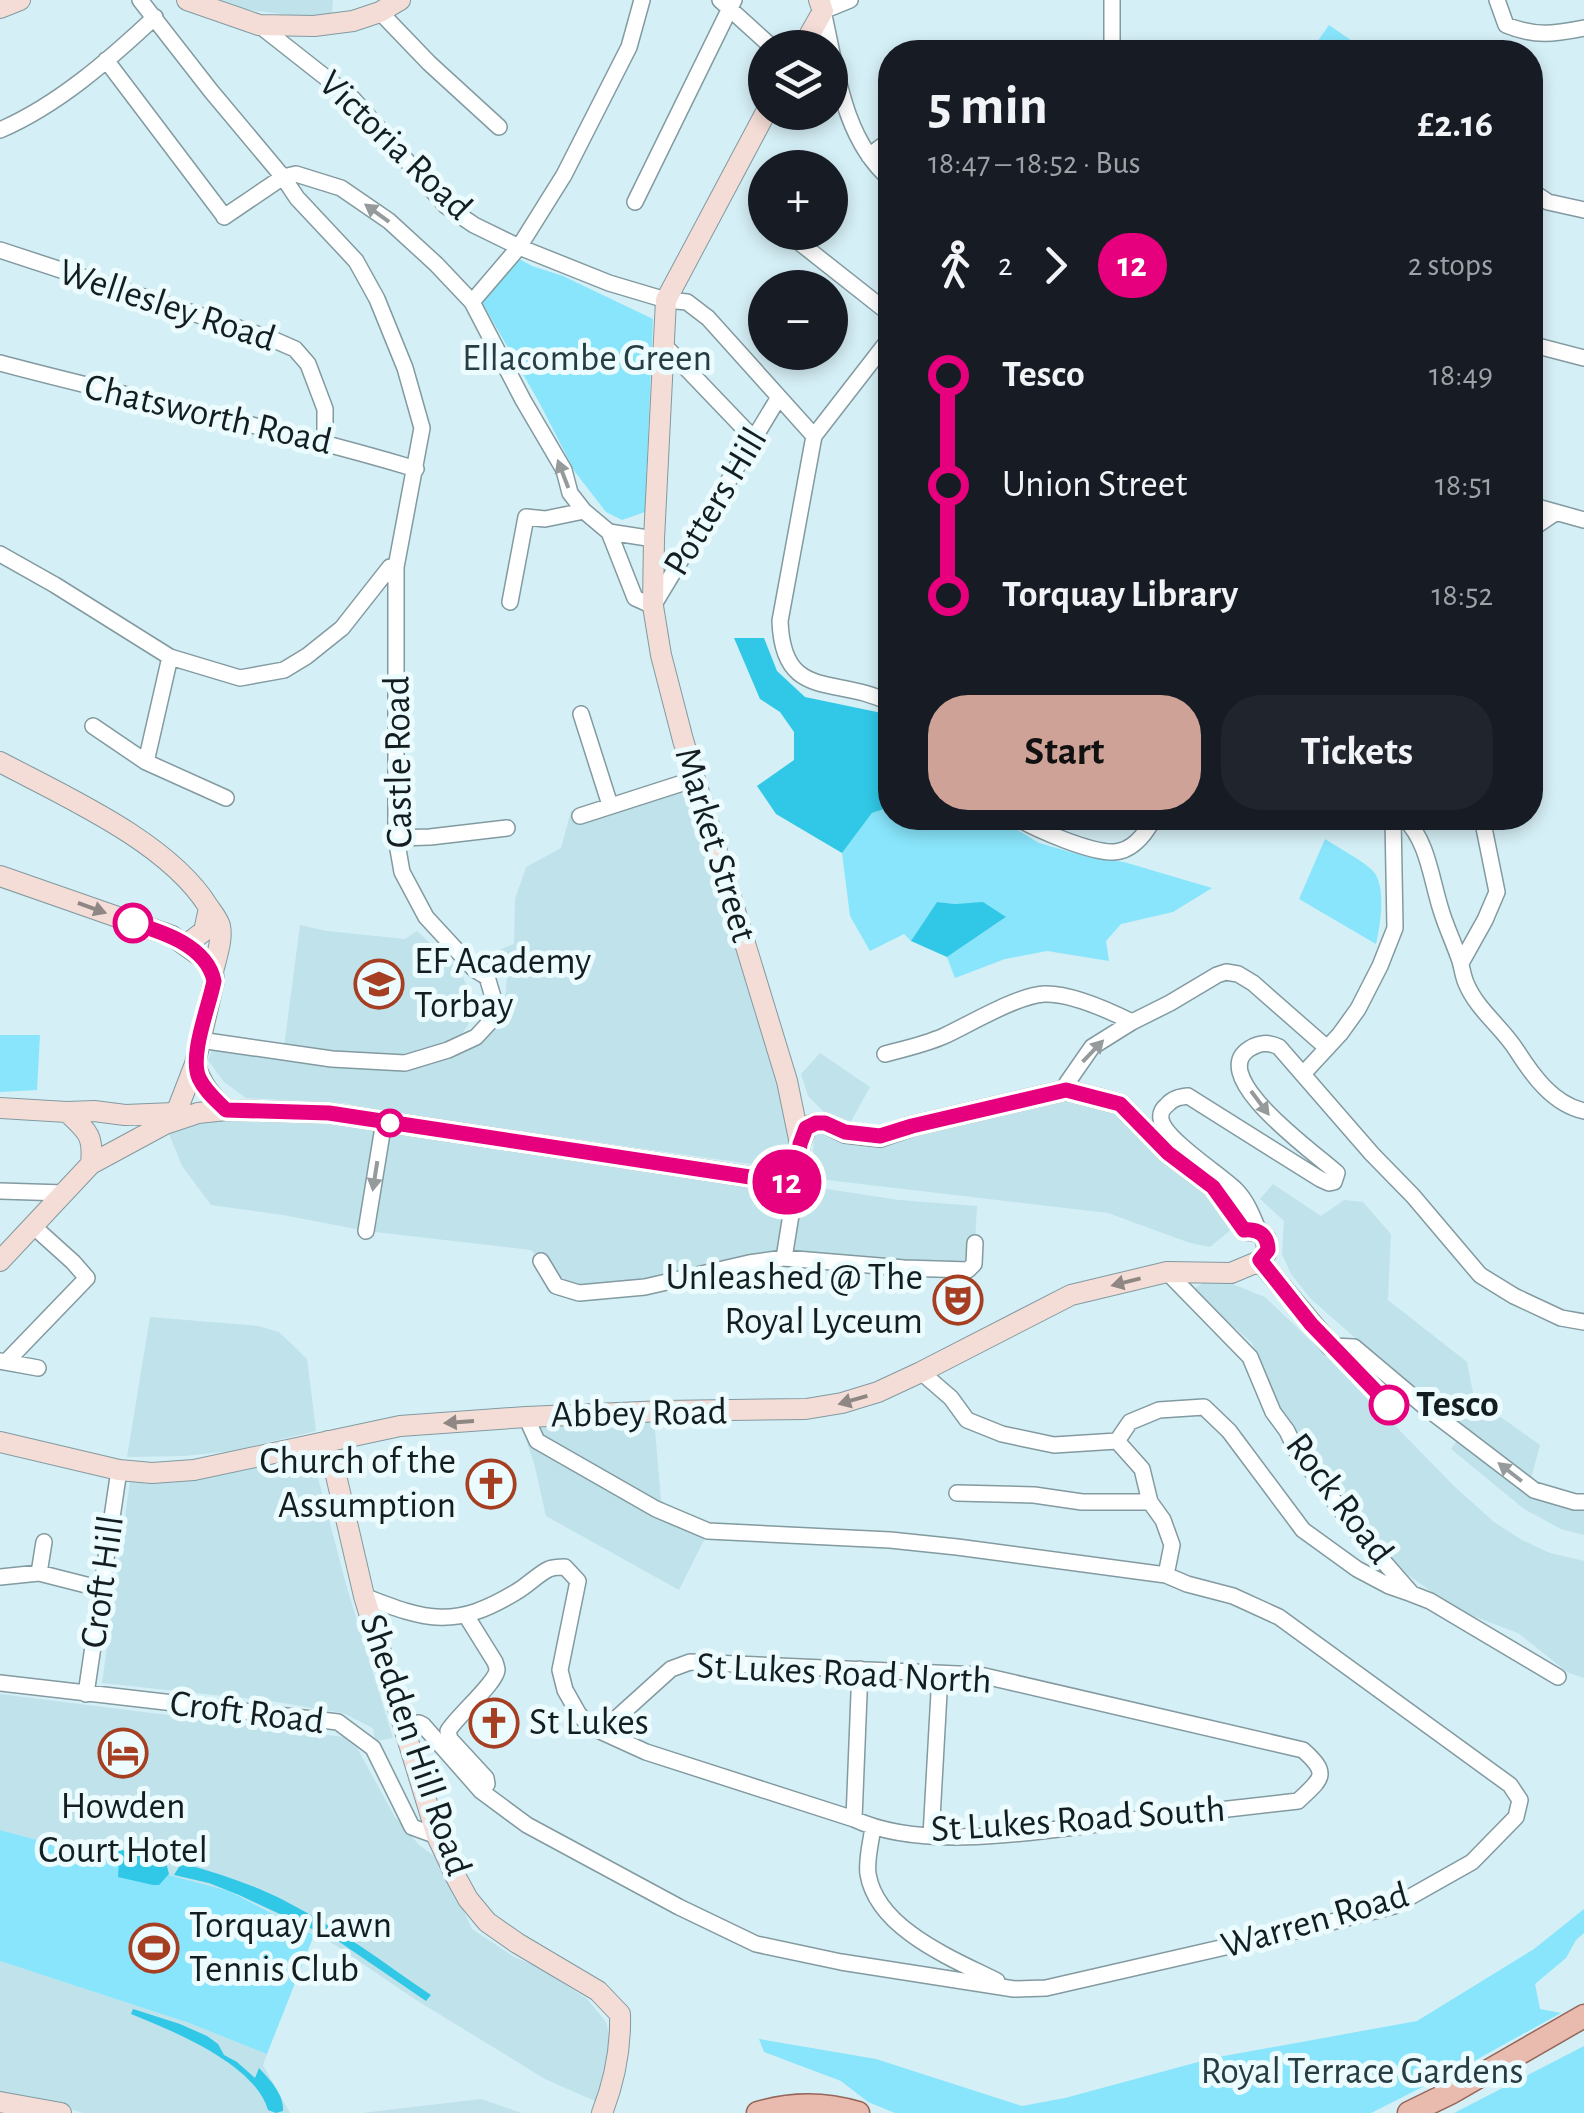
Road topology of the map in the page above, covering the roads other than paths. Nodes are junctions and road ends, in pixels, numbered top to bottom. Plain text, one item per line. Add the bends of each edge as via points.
1 (20, 0) edge
2 (140, 0) edge
3 (187, 0) edge
4 (400, 0) edge
5 (642, 0) edge
6 (850, 0) edge
7 (1112, 0) edge
8 (1497, 0) edge
9 (728, 3) edge
10 (821, 6) edge
11 (0, 8) edge
12 (380, 12) junction
13 (155, 18) junction
14 (259, 25) junction
15 (1584, 28) edge
16 (755, 30) edge
17 (810, 30) edge
18 (1112, 40) edge
19 (106, 60) junction
20 (499, 127) dead end
21 (0, 130) edge
22 (756, 130) edge
23 (878, 149) edge
24 (869, 156) junction
25 (878, 166) edge
26 (283, 177) junction
27 (1543, 199) edge
28 (634, 202) dead end
29 (1584, 210) edge
30 (519, 246) junction
31 (0, 250) edge
32 (809, 250) edge
33 (666, 300) junction
34 (472, 302) junction
35 (878, 305) edge
36 (663, 344) junction
37 (1543, 347) edge
38 (878, 353) edge
39 (1584, 358) edge
40 (0, 363) edge
41 (779, 397) junction
42 (814, 436) junction
43 (754, 440) junction
44 (325, 442) junction
45 (416, 468) junction
46 (1543, 509) edge
47 (584, 511) junction
48 (1555, 513) junction
49 (1584, 520) edge
50 (1543, 521) edge
51 (609, 532) junction
52 (654, 539) junction
53 (0, 554) edge
54 (396, 567) junction
55 (510, 602) dead end
56 (654, 606) junction
57 (170, 656) junction
58 (878, 698) edge
59 (581, 714) dead end
60 (93, 726) dead end
61 (0, 762) edge
62 (146, 762) junction
63 (695, 779) junction
64 (226, 798) dead end
65 (610, 805) junction
66 (580, 816) dead end
67 (508, 828) dead end
68 (1038, 830) edge
69 (1148, 830) edge
70 (1394, 830) edge
71 (1416, 830) edge
72 (1484, 830) edge
73 (396, 838) junction
74 (0, 876) edge
75 (209, 908) junction
76 (186, 946) junction
77 (1461, 963) junction
78 (212, 972) junction
79 (1132, 1022) junction
80 (200, 1040) junction
81 (1328, 1048) junction
82 (885, 1054) dead end
83 (195, 1064) junction
84 (1303, 1074) junction
85 (787, 1080) junction
86 (1066, 1090) junction
87 (0, 1108) edge
88 (226, 1110) junction
89 (1584, 1111) edge
90 (67, 1112) junction
91 (172, 1115) junction
92 (384, 1121) junction
93 (816, 1123) junction
94 (800, 1144) junction
95 (90, 1164) junction
96 (796, 1184) junction
97 (0, 1191) edge
98 (64, 1193) junction
99 (33, 1226) junction
100 (366, 1231) dead end
101 (1249, 1231) junction
102 (974, 1243) dead end
103 (784, 1258) junction
104 (0, 1261) edge
105 (542, 1261) dead end
106 (1258, 1262) junction
107 (1167, 1272) junction
108 (1584, 1322) edge
109 (1332, 1346) joint
110 (3, 1362) edge
111 (38, 1368) dead end
112 (921, 1372) junction
113 (526, 1416) junction
114 (1117, 1440) junction
115 (328, 1441) junction
116 (0, 1442) edge
117 (119, 1470) junction
118 (957, 1493) dead end
119 (1150, 1502) junction
120 (1584, 1502) edge
121 (44, 1542) dead end
122 (39, 1573) junction
123 (1166, 1575) junction
124 (0, 1577) edge
125 (102, 1589) junction
126 (1412, 1594) junction
127 (364, 1596) junction
128 (467, 1616) junction
129 (860, 1669) junction
130 (940, 1674) junction
131 (1558, 1677) dead end
132 (0, 1683) edge
133 (86, 1694) junction
134 (403, 1724) junction
135 (606, 1733) junction
136 (1319, 1781) joint
137 (481, 1790) junction
138 (854, 1818) junction
139 (872, 1828) junction
140 (437, 1836) junction
141 (931, 1836) junction
142 (1014, 1990) junction
143 (1584, 2016) edge
144 (1584, 2030) edge
145 (0, 2102) edge
146 (60, 2113) edge
147 (602, 2113) edge
148 (758, 2113) edge
149 (858, 2113) edge
150 (1408, 2113) edge
151 (1442, 2113) edge

1 - 11 street
2 - 13 street, Castle Road
3 - 14 street, Victoria Road
4 - 12 street
5 - 30 street via 630,46
6 - 10 street
7 - 18 street
8 - 15 street via 1506,25 1527,34
9 - 16 street
9 - 28 street
10 - 17 street
10 - 24 street via 852,123
12 - 14 street via 314,26
12 - 20 street
13 - 19 street
13 - 26 street, Castle Road
14 - 30 street, Victoria Road via 354,99 446,206
19 - 21 street
19 - 26 street via 224,217
22 - 33 street
23 - 24 street
24 - 25 street
34 -> 26 street via 389,221 341,188 296,174
26 - 45 street, Castle Road via 356,261 376,299 422,428
27 - 29 street
30 - 33 street, Victoria Road
30 - 34 street
31 - 44 street, Wellesley Road via 294,349 308,364 325,409
32 - 35 street
33 - 36 street, Market Street
33 - 41 street, Victoria Road via 688,302 708,318
47 -> 34 street
36 - 43 street
36 - 52 street, Market Street
37 - 39 street
38 - 42 street
40 - 44 street, Chatsworth Road
41 - 42 street, Victoria Road
41 - 43 street, Potters Hill
42 - 58 street via 780,641 788,662 811,682
43 - 56 street, Potters Hill
44 - 45 street, Chatsworth Road
45 - 54 street, Castle Road
46 - 48 street
47 - 51 street
47 - 55 street via 526,517
48 - 49 street
48 - 50 street
51 - 52 street
51 - 56 street via 635,598
52 - 56 street, Market Street
53 - 57 street
54 - 57 street via 342,628 284,670 240,678
54 - 73 street, Castle Road
56 - 63 street, Market Street
57 - 62 street
59 - 65 street
60 - 62 street
61 - 75 street via 139,840 184,874
62 - 64 street
63 - 65 street
63 - 85 street, Market Street
65 - 66 street
67 - 73 street
68 - 69 street via 1115,852
70 - 81 street via 1395,928 1358,1009
71 - 77 street
72 - 77 street via 1497,892
73 - 80 street, Castle Road via 402,872 426,917 487,977 496,1007 490,1023 462,1043 405,1063
74 -> 76 street
75 - 76 street via 204,931
75 - 78 street via 220,924
76 - 78 street
77 - 89 street via 1479,1006 1531,1076
78 - 80 street
79 - 81 street via 1226,972 1253,983
79 - 82 street via 1043,994
86 -> 79 street via 1092,1047
80 - 83 street
81 - 84 street
83 - 88 street via 208,1093
83 - 91 street
84 -> 101 street via 1273,1044 1253,1046 1239,1061 1245,1082 1272,1118 1336,1173 1334,1182 1188,1096 1161,1113 1178,1143 1242,1196
84 - 108 street via 1480,1275 1560,1318
85 - 93 street, Market Street
85 - 94 street, Market Street
86 - 93 street via 880,1136
86 - 101 street via 1120,1104 1213,1187
87 - 90 street
88 - 91 street
88 - 92 street
90 - 91 street
90 - 95 street via 86,1131
91 - 95 street
92 - 96 street
92 -> 100 street
93 - 94 street
94 - 96 street, Market Street
95 - 98 street
96 - 103 street, Market Street
97 - 98 street
98 - 99 street
99 - 104 street
99 - 110 street via 87,1278
101 - 106 street via 1266,1239
102 - 103 street via 968,1270
103 - 105 street via 645,1287 579,1293 556,1286
106 - 107 street, Abbey Road via 1231,1273
106 - 109 street
107 -> 112 street, Abbey Road via 1071,1295
107 - 126 street, Rock Road via 1250,1357 1296,1450
120 -> 109 street via 1534,1490 1354,1348
110 - 111 street
112 -> 113 street, Abbey Road via 842,1404 806,1409
112 - 114 street via 967,1420 1002,1434 1054,1445
113 -> 115 street, Abbey Road via 400,1426
113 - 123 street, Warren Road via 537,1441 708,1531 906,1542
114 - 119 street via 1142,1469
114 - 126 street via 1130,1422 1160,1410 1204,1407 1304,1530 1357,1568
115 - 117 street, Abbey Road via 194,1470
115 - 127 street, Shedden Hill Road
116 - 117 street, Abbey Road
117 - 125 street, Croft Hill
118 - 119 street
119 - 123 street via 1172,1545
121 - 122 street
122 - 124 street
122 - 125 street
123 - 142 street, Warren Road via 1279,1617 1510,1786 1520,1800 1516,1818 1472,1862 1394,1906
125 - 133 street, Croft Hill
126 - 131 street, Rock Road
127 - 128 street via 432,1618
127 - 134 street, Shedden Hill Road
128 - 135 street, St Lukes Road South via 548,1569 565,1566 578,1581 560,1670 578,1713
128 - 137 street via 498,1669 448,1731 486,1778
129 - 130 street, St Lukes Road North
129 - 135 street, St Lukes Road North via 690,1662 671,1669
129 - 138 street
130 - 136 street, St Lukes Road North via 980,1675 1303,1750 1318,1764
130 - 141 street
132 - 133 street, Croft Road
133 - 140 street, Croft Road via 338,1722 372,1748 412,1826
134 - 137 street, Warren Road via 424,1726
134 - 140 street, Shedden Hill Road
135 - 138 street, St Lukes Road South via 646,1752
136 - 141 street, St Lukes Road South via 1298,1801 1016,1834
137 - 142 street, Warren Road via 528,1825 756,1944
138 - 139 street, St Lukes Road South
139 - 141 street, St Lukes Road South
139 - 142 street via 868,1870 876,1899 897,1923
140 - 147 street, Shedden Hill Road via 487,1922 598,1991 620,2014 616,2070
143 - 150 main road
144 - 151 main road
145 - 146 street
148 - 149 main road via 788,2106

